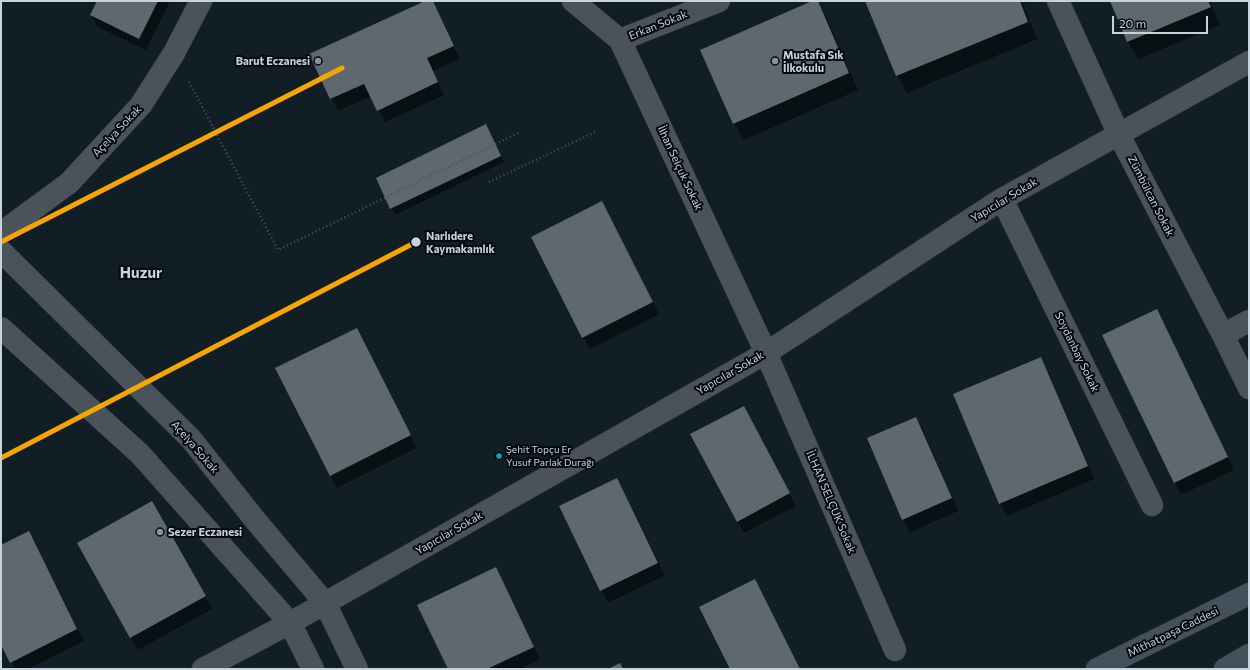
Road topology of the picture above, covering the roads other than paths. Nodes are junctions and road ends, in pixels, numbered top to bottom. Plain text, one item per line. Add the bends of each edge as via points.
1 (201, 1) edge
2 (573, 1) edge
3 (719, 1) edge
4 (1058, 1) edge
5 (620, 40) junction
6 (1249, 62) edge
7 (1119, 135) junction
8 (1002, 199) junction
9 (1, 233) edge
10 (1, 250) edge
11 (1249, 321) edge
12 (1, 328) edge
13 (1223, 336) junction
14 (766, 353) junction
15 (1249, 388) edge
16 (1152, 505) dead end
17 (1249, 594) edge
18 (325, 603) junction
19 (290, 623) junction
20 (895, 650) dead end
21 (1249, 654) edge
22 (203, 669) edge
23 (313, 669) edge
24 (357, 669) edge
25 (1097, 669) edge
26 (1225, 669) edge

1 - 9 street, Açelya Sokak via 174,53 141,105 69,183
2 - 5 street, İlhan Selçuk Sokak
3 - 5 street, Erkan Sokak
4 - 7 street, Zümbülcan Sokak
5 - 14 street, İlhan Selçuk Sokak
6 - 7 street, Yapıcılar Sokak
7 - 8 street, Yapıcılar Sokak
7 - 13 street, Zümbülcan Sokak
8 - 14 street, Yapıcılar Sokak
8 - 16 street, Soydanbay Sokak
10 - 18 street, Açelya Sokak via 191,439
11 - 13 street
12 - 19 street via 140,454
13 - 15 street, Zümbülcan Sokak
14 - 18 street, Yapıcılar Sokak
14 - 20 street, İLHAN SELÇUK Sokak
17 - 25 main road, Mithatpaşa Caddesi
18 - 19 street, Yapıcılar Sokak
18 - 24 street, Açelya Sokak
19 - 22 street, Yapıcılar Sokak
19 - 23 street
21 - 26 main road

